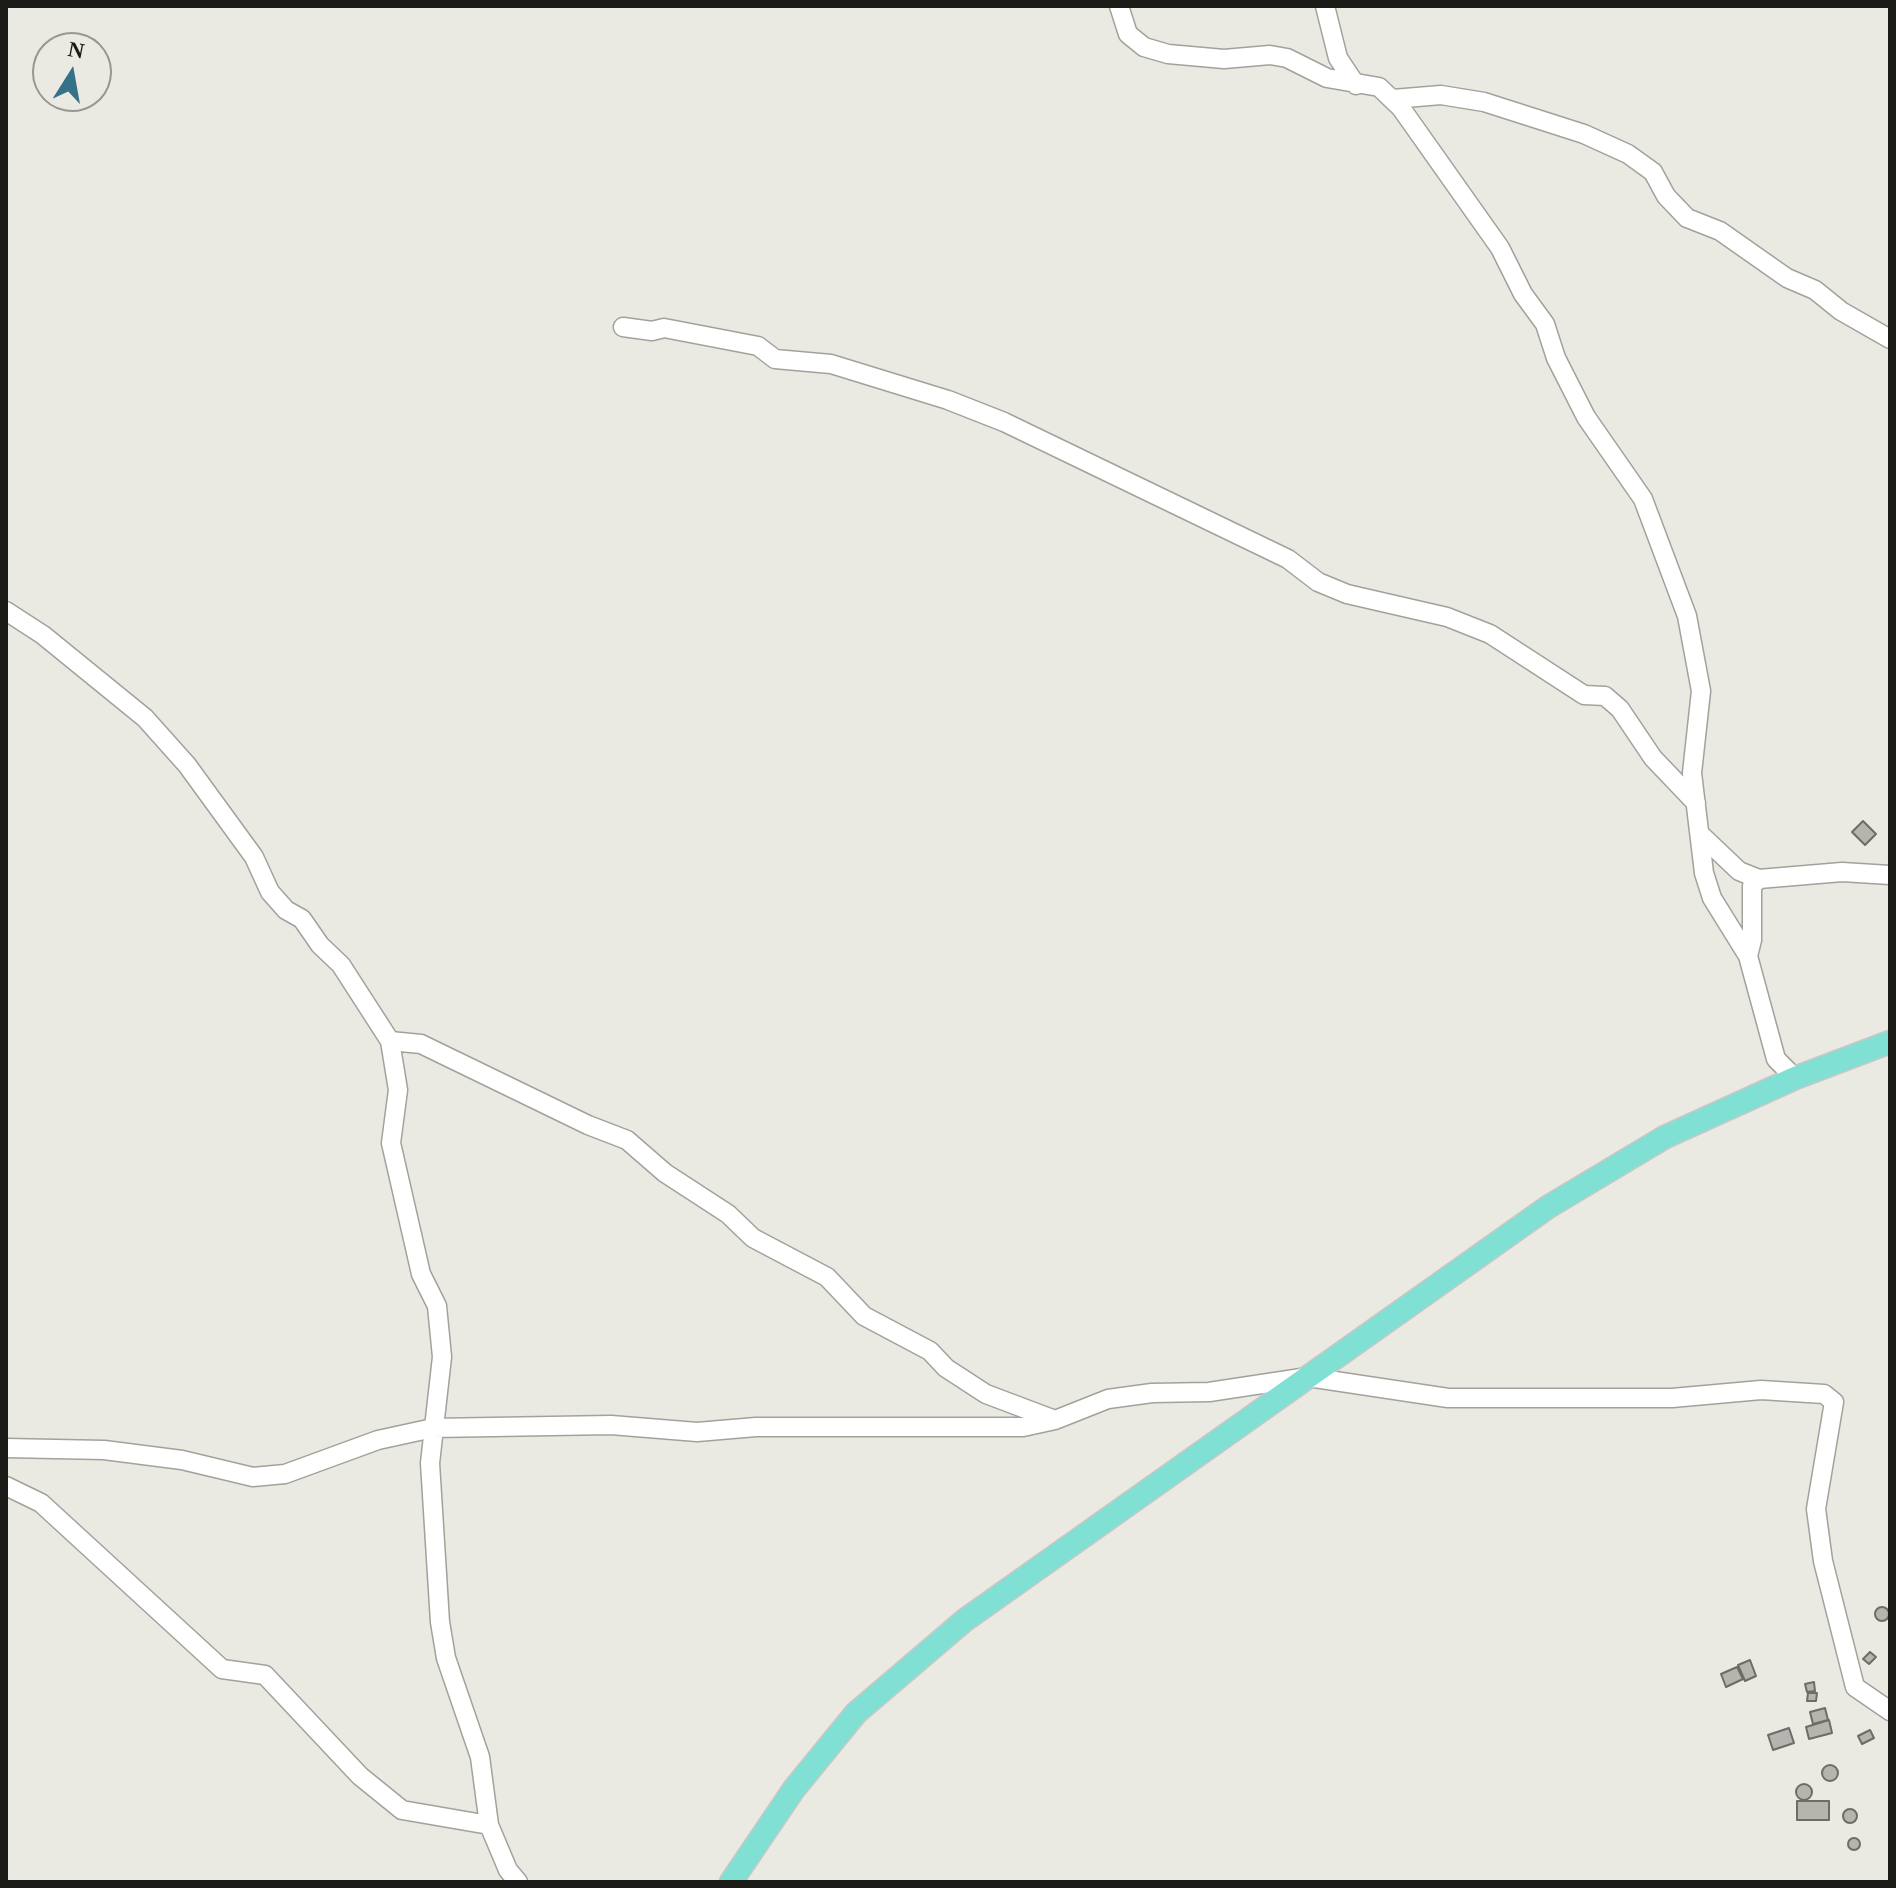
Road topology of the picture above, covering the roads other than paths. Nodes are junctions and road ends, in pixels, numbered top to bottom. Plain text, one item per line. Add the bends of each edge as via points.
1 (1119, 6) edge
2 (1325, 6) edge
3 (1356, 85) junction
4 (1393, 99) junction
5 (623, 327) dead end
6 (1890, 339) edge
7 (6, 611) edge
8 (1696, 803) junction
9 (1700, 834) junction
10 (1890, 875) edge
11 (1759, 879) junction
12 (1748, 956) junction
13 (390, 1041) junction
14 (1890, 1042) edge
15 (1795, 1078) junction
16 (1308, 1377) junction
17 (1055, 1420) junction
18 (433, 1428) junction
19 (6, 1448) edge
20 (6, 1486) edge
21 (1890, 1711) edge
22 (489, 1825) junction
23 (518, 1882) edge
24 (731, 1882) edge

1 - 3 street via 1128,34 1144,47 1224,59 1287,58 1327,78
2 - 3 street via 1338,58
3 - 4 street via 1379,87
4 - 6 street via 1441,95 1484,102 1628,154 1653,172 1687,218 1720,231
4 - 8 street via 1500,248 1545,324 1586,417 1649,513 1694,639 1701,691 1692,773
5 - 8 street via 664,328 758,346 775,359 831,364 948,400 1288,559 1318,582 1490,634 1584,695 1605,696
7 - 13 street via 43,635 161,735 204,785 277,900 302,919 341,965
8 - 9 street
9 - 11 street via 1739,871
9 - 12 street via 1712,898
10 - 11 street via 1842,872
11 - 12 street via 1752,886
12 - 15 street via 1776,1059
13 - 17 street via 421,1044 627,1140 753,1238 837,1285 864,1316 930,1351 986,1394
13 - 18 street via 398,1090 391,1143 421,1274 437,1306 442,1357
14 - 15 main road
15 - 16 main road via 1665,1137 1548,1207
16 - 17 street via 1209,1392 1108,1399
16 - 21 street via 1448,1398 1672,1398 1761,1390 1824,1394 1834,1402 1816,1509 1823,1561 1855,1687
16 - 24 main road via 965,1620 856,1713 794,1789
17 - 18 street via 1023,1427 756,1427 697,1432 611,1425
18 - 19 street via 378,1440 285,1474 253,1477 182,1460 104,1450
18 - 22 street via 430,1476 440,1622 446,1658 480,1757
20 - 22 street via 41,1503 222,1669 265,1675 360,1776 402,1810
22 - 23 street

